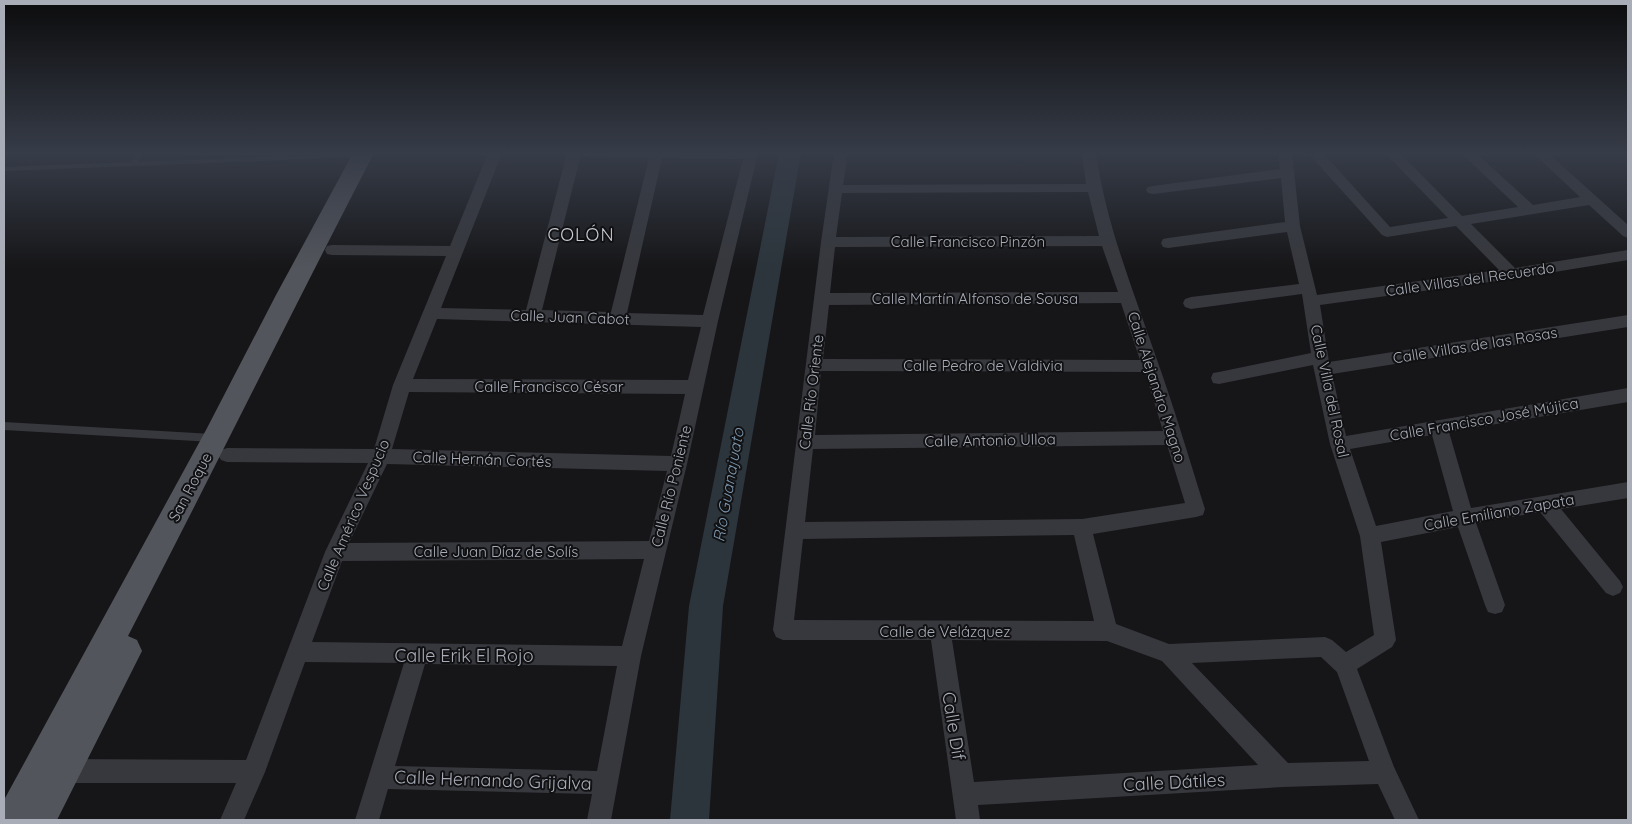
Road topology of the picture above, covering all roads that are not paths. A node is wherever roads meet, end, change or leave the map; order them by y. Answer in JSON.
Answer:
{"nodes":[{"id":1,"x":342,"y":191,"type":"edge"},
{"id":2,"x":350,"y":191,"type":"edge"},
{"id":3,"x":480,"y":191,"type":"edge"},
{"id":4,"x":564,"y":191,"type":"edge"},
{"id":5,"x":648,"y":191,"type":"edge"},
{"id":6,"x":742,"y":191,"type":"edge"},
{"id":7,"x":835,"y":191,"type":"edge"},
{"id":8,"x":1095,"y":191,"type":"edge"},
{"id":9,"x":1288,"y":191,"type":"edge"},
{"id":10,"x":1351,"y":191,"type":"edge"},
{"id":11,"x":1429,"y":191,"type":"edge"},
{"id":12,"x":1510,"y":191,"type":"edge"},
{"id":13,"x":1583,"y":191,"type":"edge"},
{"id":14,"x":1592,"y":200,"type":"junction"},
{"id":15,"x":1530,"y":210,"type":"junction"},
{"id":16,"x":1459,"y":222,"type":"junction"},
{"id":17,"x":1293,"y":226,"type":"junction"},
{"id":18,"x":1628,"y":233,"type":"edge"},
{"id":19,"x":1108,"y":241,"type":"junction"},
{"id":20,"x":828,"y":242,"type":"junction"},
{"id":21,"x":1168,"y":243,"type":"dead end"},
{"id":22,"x":332,"y":250,"type":"junction"},
{"id":23,"x":456,"y":251,"type":"junction"},
{"id":24,"x":1628,"y":255,"type":"edge"},
{"id":25,"x":1512,"y":274,"type":"junction"},
{"id":26,"x":1309,"y":294,"type":"junction"},
{"id":27,"x":1128,"y":297,"type":"junction"},
{"id":28,"x":822,"y":299,"type":"junction"},
{"id":29,"x":1191,"y":303,"type":"dead end"},
{"id":30,"x":431,"y":313,"type":"junction"},
{"id":31,"x":533,"y":315,"type":"junction"},
{"id":32,"x":618,"y":318,"type":"junction"},
{"id":33,"x":710,"y":321,"type":"junction"},
{"id":34,"x":1628,"y":322,"type":"edge"},
{"id":35,"x":1322,"y":363,"type":"junction"},
{"id":36,"x":815,"y":365,"type":"junction"},
{"id":37,"x":1151,"y":366,"type":"junction"},
{"id":38,"x":1219,"y":378,"type":"dead end"},
{"id":39,"x":402,"y":385,"type":"junction"},
{"id":40,"x":695,"y":387,"type":"junction"},
{"id":41,"x":1628,"y":395,"type":"edge"},
{"id":42,"x":4,"y":426,"type":"edge"},
{"id":43,"x":1439,"y":427,"type":"junction"},
{"id":44,"x":1174,"y":438,"type":"junction"},
{"id":45,"x":806,"y":442,"type":"junction"},
{"id":46,"x":1339,"y":444,"type":"junction"},
{"id":47,"x":222,"y":446,"type":"junction"},
{"id":48,"x":381,"y":456,"type":"junction"},
{"id":49,"x":678,"y":464,"type":"junction"},
{"id":50,"x":1628,"y":490,"type":"edge"},
{"id":51,"x":1544,"y":503,"type":"junction"},
{"id":52,"x":1464,"y":517,"type":"junction"},
{"id":53,"x":1082,"y":527,"type":"junction"},
{"id":54,"x":793,"y":531,"type":"junction"},
{"id":55,"x":1370,"y":536,"type":"junction"},
{"id":56,"x":656,"y":550,"type":"junction"},
{"id":57,"x":335,"y":552,"type":"junction"},
{"id":58,"x":1614,"y":587,"type":"dead end"},
{"id":59,"x":1495,"y":605,"type":"dead end"},
{"id":60,"x":783,"y":630,"type":"joint"},
{"id":61,"x":940,"y":631,"type":"junction"},
{"id":62,"x":1107,"y":631,"type":"junction"},
{"id":63,"x":299,"y":652,"type":"junction"},
{"id":64,"x":1169,"y":654,"type":"junction"},
{"id":65,"x":417,"y":655,"type":"junction"},
{"id":66,"x":630,"y":656,"type":"junction"},
{"id":67,"x":1345,"y":665,"type":"junction"},
{"id":68,"x":89,"y":700,"type":"junction"},
{"id":69,"x":62,"y":771,"type":"junction"},
{"id":70,"x":253,"y":772,"type":"junction"},
{"id":71,"x":1384,"y":772,"type":"junction"},
{"id":72,"x":1282,"y":775,"type":"junction"},
{"id":73,"x":380,"y":777,"type":"junction"},
{"id":74,"x":605,"y":783,"type":"junction"},
{"id":75,"x":964,"y":794,"type":"junction"},
{"id":76,"x":13,"y":820,"type":"edge"},
{"id":77,"x":37,"y":820,"type":"edge"},
{"id":78,"x":232,"y":820,"type":"edge"},
{"id":79,"x":367,"y":820,"type":"edge"},
{"id":80,"x":599,"y":820,"type":"edge"},
{"id":81,"x":968,"y":820,"type":"edge"},
{"id":82,"x":1406,"y":820,"type":"edge"}],
"edges":[{"from":1,"to":47,"type":"main road","name":"San Roque"},
{"from":2,"to":22,"type":"main road","name":"San Roque"},
{"from":3,"to":23,"type":"street","name":"Calle Américo Vespucio"},
{"from":4,"to":31,"type":"street"},
{"from":5,"to":32,"type":"street"},
{"from":6,"to":33,"type":"street","name":"Calle Río Poniente"},
{"from":7,"to":20,"type":"street","name":"Calle Río Oriente"},
{"from":8,"to":19,"type":"street","name":"Calle Alejandro Magno"},
{"from":9,"to":17,"type":"street","name":"Calle Villa del Rosal"},
{"from":10,"to":16,"type":"street"},
{"from":11,"to":16,"type":"street"},
{"from":12,"to":15,"type":"street"},
{"from":13,"to":14,"type":"street"},
{"from":14,"to":15,"type":"street"},
{"from":14,"to":18,"type":"street"},
{"from":15,"to":16,"type":"street"},
{"from":16,"to":25,"type":"street"},
{"from":17,"to":21,"type":"street"},
{"from":17,"to":26,"type":"street","name":"Calle Villa del Rosal"},
{"from":19,"to":20,"type":"street","name":"Calle Francisco Pinzón"},
{"from":19,"to":27,"type":"street","name":"Calle Alejandro Magno"},
{"from":20,"to":28,"type":"street","name":"Calle Río Oriente"},
{"from":22,"to":23,"type":"street"},
{"from":22,"to":47,"type":"main road","name":"San Roque"},
{"from":23,"to":30,"type":"street","name":"Calle Américo Vespucio"},
{"from":24,"to":25,"type":"street","name":"Calle Villas del Recuerdo"},
{"from":25,"to":26,"type":"street","name":"Calle Villas del Recuerdo"},
{"from":26,"to":29,"type":"street","name":"Calle Villas del Recuerdo"},
{"from":26,"to":35,"type":"street","name":"Calle Villa del Rosal"},
{"from":27,"to":28,"type":"street","name":"Calle Martín Alfonso de Sousa"},
{"from":27,"to":37,"type":"street","name":"Calle Alejandro Magno"},
{"from":28,"to":36,"type":"street","name":"Calle Río Oriente"},
{"from":30,"to":31,"type":"street","name":"Calle Juan Cabot"},
{"from":30,"to":39,"type":"street","name":"Calle Américo Vespucio"},
{"from":31,"to":32,"type":"street","name":"Calle Juan Cabot"},
{"from":32,"to":33,"type":"street","name":"Calle Juan Cabot"},
{"from":33,"to":40,"type":"street","name":"Calle Río Poniente"},
{"from":34,"to":35,"type":"street","name":"Calle Villas de las Rosas"},
{"from":35,"to":38,"type":"street","name":"Calle Villas de las Rosas"},
{"from":35,"to":46,"type":"street","name":"Calle Villa del Rosal"},
{"from":36,"to":37,"type":"street","name":"Calle Pedro de Valdivia"},
{"from":36,"to":45,"type":"street","name":"Calle Río Oriente"},
{"from":37,"to":44,"type":"street","name":"Calle Alejandro Magno"},
{"from":39,"to":40,"type":"street","name":"Calle Francisco César"},
{"from":39,"to":48,"type":"street","name":"Calle Américo Vespucio"},
{"from":40,"to":49,"type":"street","name":"Calle Río Poniente"},
{"from":41,"to":43,"type":"street","name":"Calle Francisco José Mújica"},
{"from":42,"to":47,"type":"lane"},
{"from":43,"to":46,"type":"street","name":"Calle Francisco José Mújica"},
{"from":43,"to":52,"type":"street"},
{"from":44,"to":45,"type":"street","name":"Calle Antonio Ulloa"},
{"from":44,"to":53,"type":"street","name":"Calle Alejandro Magno"},
{"from":45,"to":54,"type":"street","name":"Calle Río Oriente"},
{"from":46,"to":55,"type":"street","name":"Calle Villa del Rosal"},
{"from":47,"to":48,"type":"street","name":"Calle Hernán Cortés"},
{"from":47,"to":68,"type":"main road","name":"San Roque"},
{"from":48,"to":49,"type":"street","name":"Calle Hernán Cortés"},
{"from":48,"to":57,"type":"street","name":"Calle Américo Vespucio"},
{"from":49,"to":56,"type":"street","name":"Calle Río Poniente"},
{"from":50,"to":51,"type":"street","name":"Calle Emiliano Zapata"},
{"from":51,"to":52,"type":"street","name":"Calle Emiliano Zapata"},
{"from":51,"to":58,"type":"street"},
{"from":52,"to":55,"type":"street","name":"Calle Emiliano Zapata"},
{"from":52,"to":59,"type":"street"},
{"from":53,"to":54,"type":"street","name":"Calle Alejandro Magno"},
{"from":53,"to":62,"type":"street"},
{"from":54,"to":60,"type":"street","name":"Calle Río Oriente"},
{"from":55,"to":67,"type":"street","name":"Calle Villa del Rosal"},
{"from":56,"to":57,"type":"street","name":"Calle Juan Díaz de Solís"},
{"from":56,"to":66,"type":"street","name":"Calle Río Poniente"},
{"from":57,"to":63,"type":"street","name":"Calle Américo Vespucio"},
{"from":60,"to":61,"type":"street","name":"Calle de Velázquez"},
{"from":61,"to":62,"type":"street","name":"Calle de Velázquez"},
{"from":61,"to":75,"type":"street","name":"Calle Dif"},
{"from":62,"to":64,"type":"street"},
{"from":63,"to":65,"type":"street","name":"Calle Erik El Rojo"},
{"from":63,"to":70,"type":"street","name":"Calle Américo Vespucio"},
{"from":64,"to":67,"type":"street"},
{"from":64,"to":72,"type":"street"},
{"from":65,"to":66,"type":"street","name":"Calle Erik El Rojo"},
{"from":65,"to":73,"type":"street"},
{"from":66,"to":74,"type":"street","name":"Calle Río Poniente"},
{"from":67,"to":71,"type":"street"},
{"from":68,"to":69,"type":"main road","name":"San Roque"},
{"from":68,"to":76,"type":"main road","name":"San Roque"},
{"from":69,"to":70,"type":"street"},
{"from":69,"to":77,"type":"main road","name":"San Roque"},
{"from":70,"to":78,"type":"street","name":"Calle Américo Vespucio"},
{"from":71,"to":72,"type":"street","name":"Calle Dátiles"},
{"from":71,"to":82,"type":"street"},
{"from":72,"to":75,"type":"street","name":"Calle Dátiles"},
{"from":73,"to":74,"type":"street","name":"Calle Hernando Grijalva"},
{"from":73,"to":79,"type":"street"},
{"from":74,"to":80,"type":"street","name":"Calle Río Poniente"},
{"from":75,"to":81,"type":"street","name":"Calle Dif"}]}
